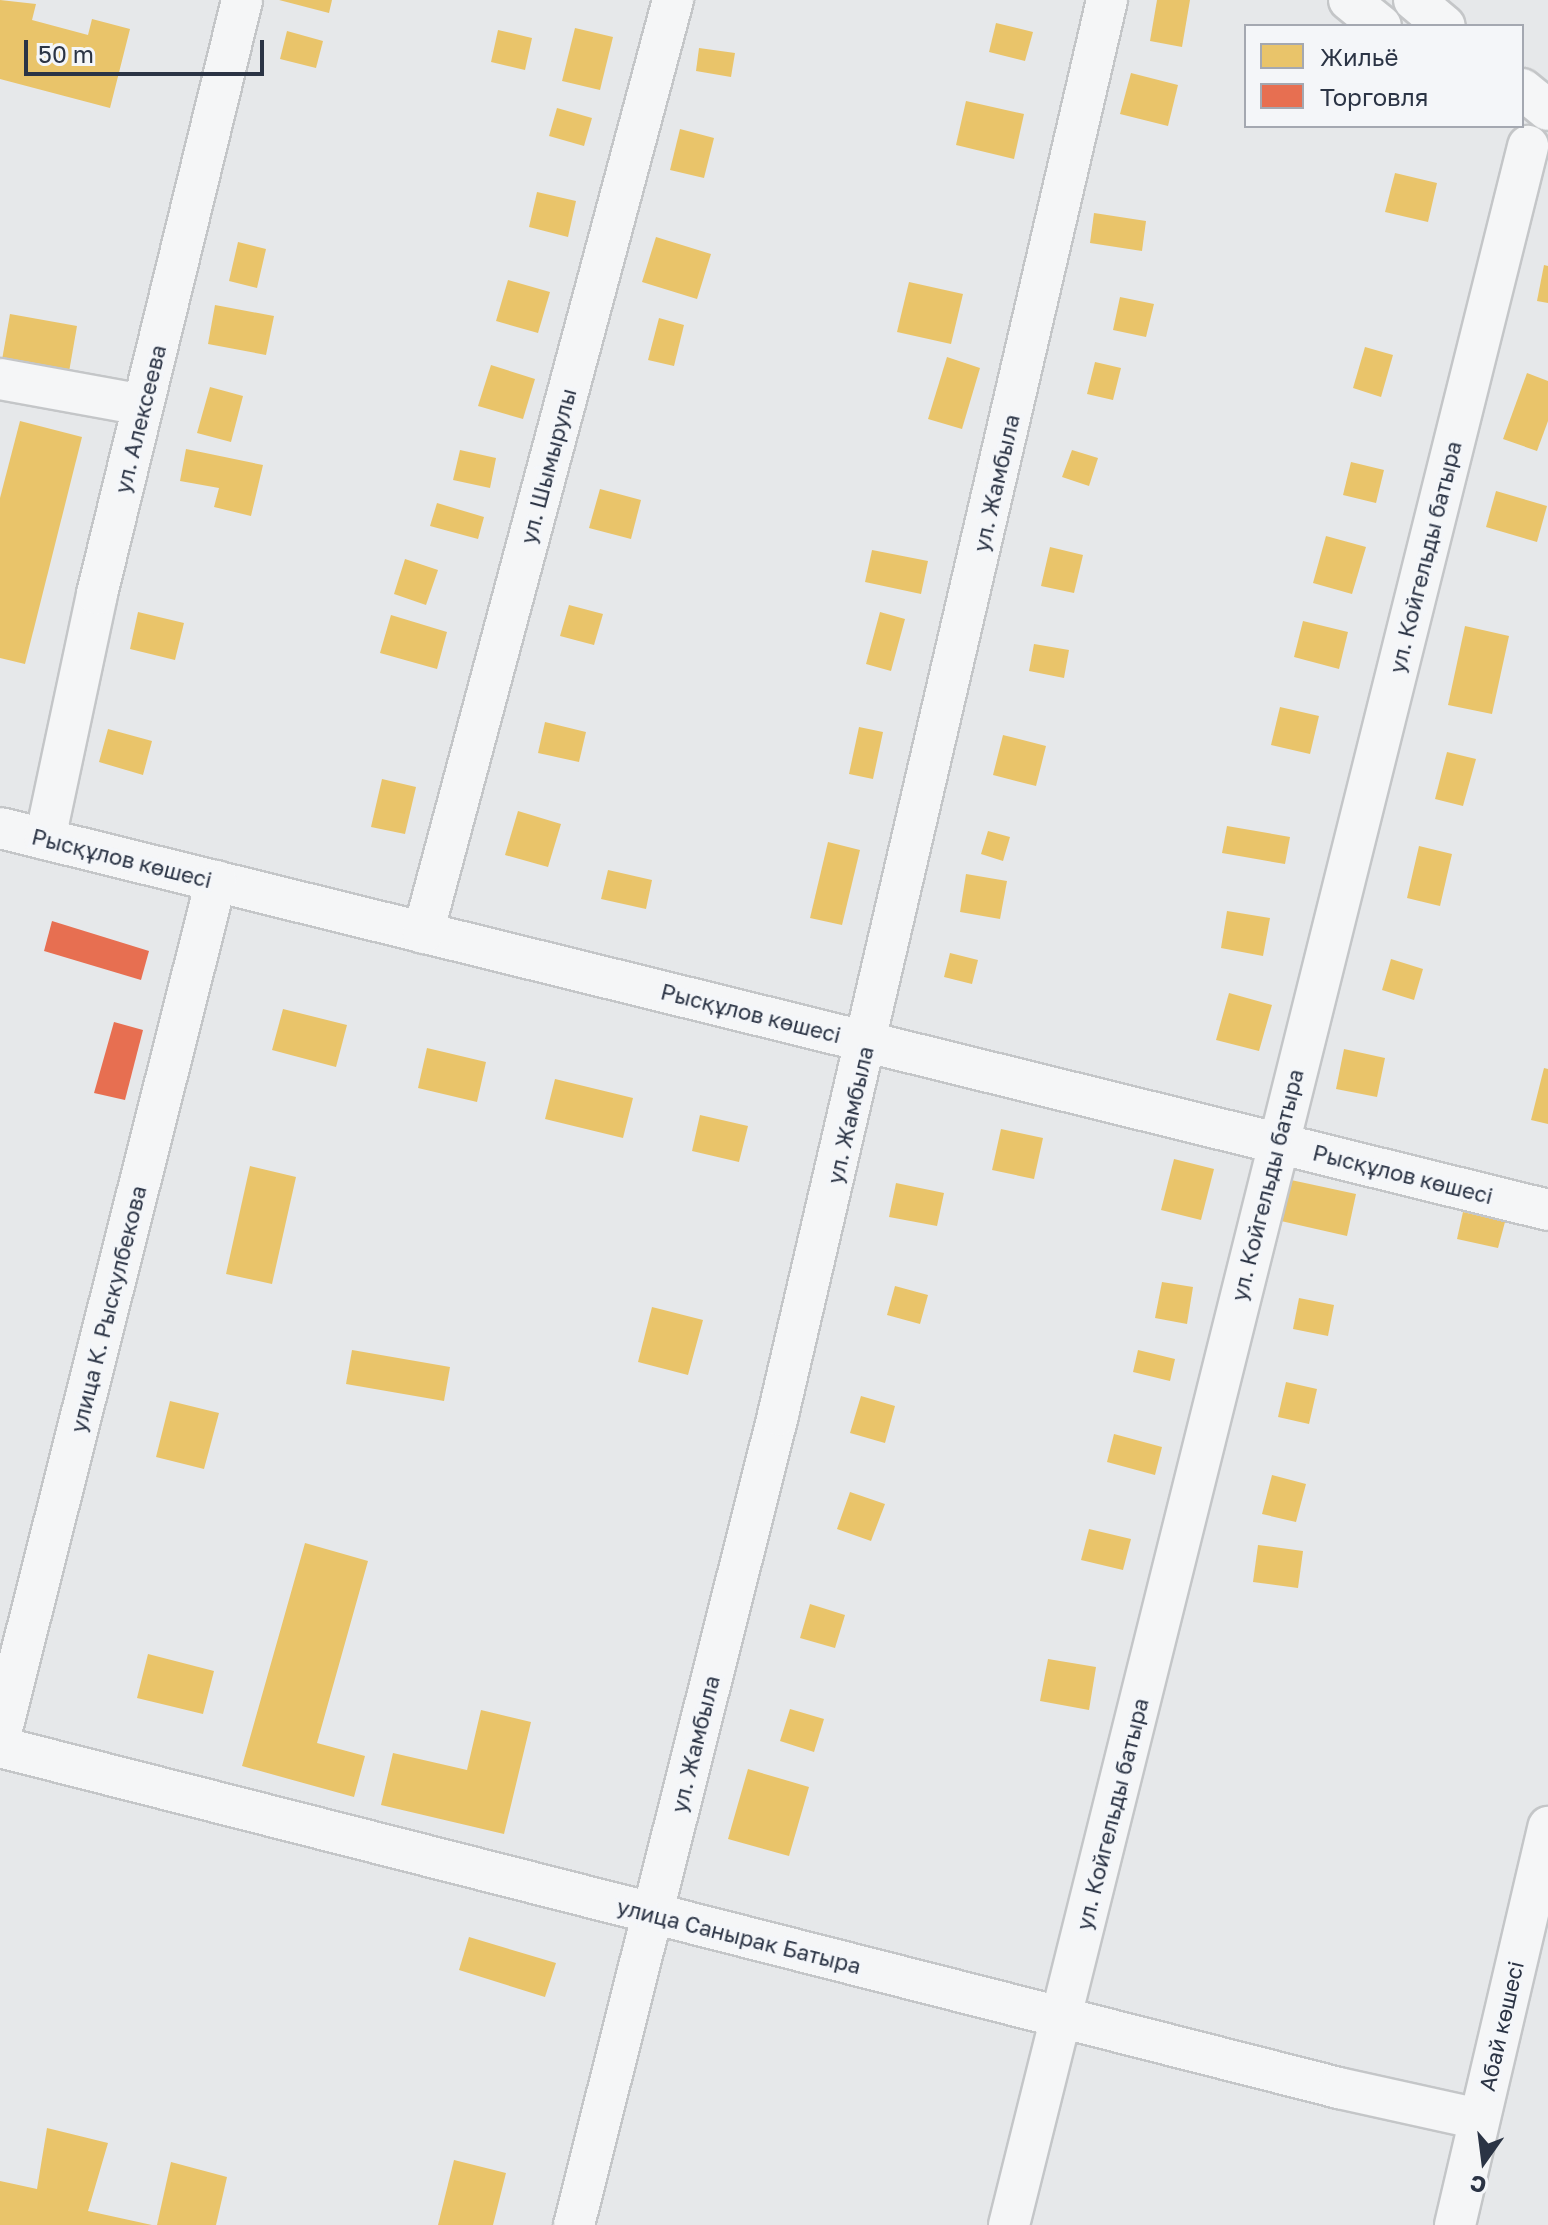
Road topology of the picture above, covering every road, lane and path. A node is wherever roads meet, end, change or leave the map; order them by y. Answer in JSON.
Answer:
{"nodes":[{"id":1,"x":242,"y":0,"type":"edge"},
{"id":2,"x":673,"y":0,"type":"edge"},
{"id":3,"x":1107,"y":0,"type":"edge"},
{"id":4,"x":1349,"y":0,"type":"edge"},
{"id":5,"x":1379,"y":24,"type":"edge"},
{"id":6,"x":1526,"y":145,"type":"edge"},
{"id":7,"x":0,"y":379,"type":"edge"},
{"id":8,"x":143,"y":405,"type":"junction"},
{"id":9,"x":0,"y":828,"type":"edge"},
{"id":10,"x":45,"y":839,"type":"junction"},
{"id":11,"x":216,"y":881,"type":"junction"},
{"id":12,"x":423,"y":933,"type":"junction"},
{"id":13,"x":868,"y":1042,"type":"junction"},
{"id":14,"x":1277,"y":1143,"type":"junction"},
{"id":15,"x":1548,"y":1210,"type":"edge"},
{"id":16,"x":0,"y":1737,"type":"edge"},
{"id":17,"x":0,"y":1747,"type":"edge"},
{"id":18,"x":1548,"y":1827,"type":"edge"},
{"id":19,"x":652,"y":1915,"type":"junction"},
{"id":20,"x":1062,"y":2018,"type":"junction"},
{"id":21,"x":1479,"y":2119,"type":"junction"},
{"id":22,"x":574,"y":2225,"type":"edge"},
{"id":23,"x":1009,"y":2225,"type":"edge"},
{"id":24,"x":1455,"y":2225,"type":"edge"}],
"edges":[{"from":1,"to":8,"type":"street","name":"ул. Алексеева"},
{"from":2,"to":12,"type":"street","name":"ул. Шымырулы"},
{"from":3,"to":13,"type":"street","name":"ул. Жамбыла"},
{"from":4,"to":5,"type":"street"},
{"from":6,"to":14,"type":"street","name":"ул. Койгельды батыра"},
{"from":7,"to":8,"type":"street"},
{"from":8,"to":10,"type":"street","name":"ул. Алексеева"},
{"from":9,"to":10,"type":"street","name":"Рысқұлов көшесі"},
{"from":10,"to":11,"type":"street","name":"Рысқұлов көшесі"},
{"from":11,"to":12,"type":"street","name":"Рысқұлов көшесі"},
{"from":11,"to":16,"type":"street","name":"улица К. Рыскулбекова"},
{"from":12,"to":13,"type":"street","name":"Рысқұлов көшесі"},
{"from":13,"to":14,"type":"street","name":"Рысқұлов көшесі"},
{"from":13,"to":19,"type":"street","name":"ул. Жамбыла"},
{"from":14,"to":15,"type":"street","name":"Рысқұлов көшесі"},
{"from":14,"to":20,"type":"street","name":"ул. Койгельды батыра"},
{"from":17,"to":19,"type":"street","name":"улица Санырак Батыра"},
{"from":18,"to":21,"type":"street","name":"Абай көшесі"},
{"from":19,"to":20,"type":"street","name":"улица Санырак Батыра"},
{"from":19,"to":22,"type":"street","name":"ул. Жамбыла"},
{"from":20,"to":21,"type":"street","name":"улица Санырак Батыра"},
{"from":20,"to":23,"type":"street","name":"ул. Койгельды батыра"},
{"from":21,"to":24,"type":"street","name":"Абай көшесі"}]}
